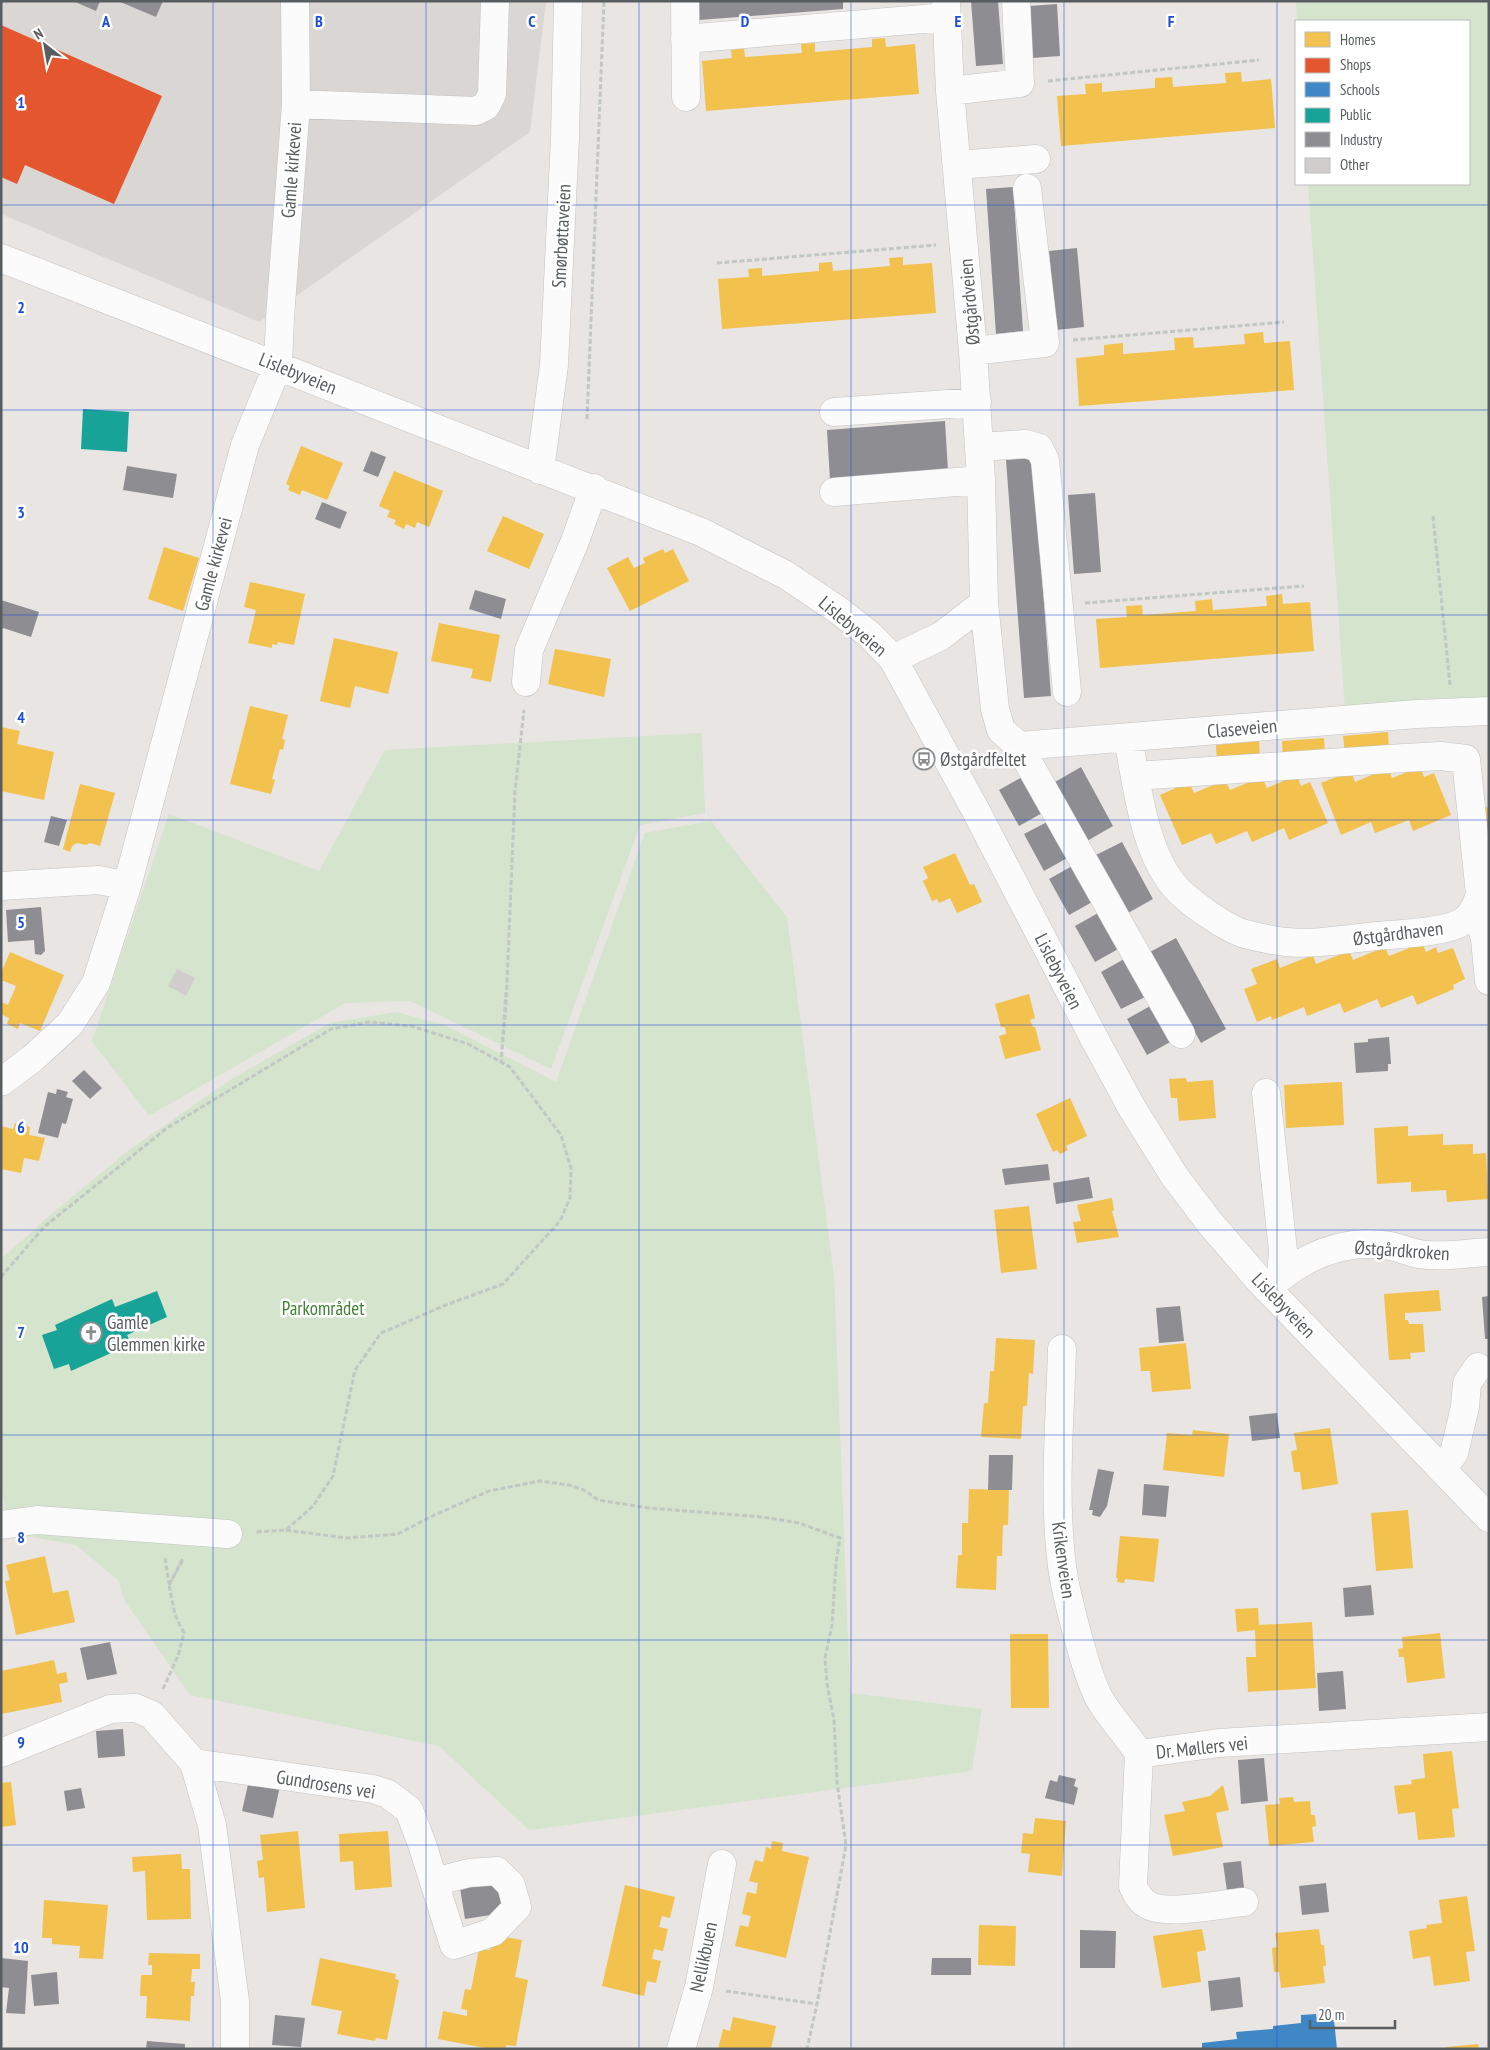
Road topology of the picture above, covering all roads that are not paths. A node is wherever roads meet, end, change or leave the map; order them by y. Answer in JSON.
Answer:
{"nodes":[{"id":1,"x":295,"y":1,"type":"edge"},
{"id":2,"x":496,"y":1,"type":"edge"},
{"id":3,"x":568,"y":1,"type":"edge"},
{"id":4,"x":685,"y":1,"type":"edge"},
{"id":5,"x":1016,"y":1,"type":"edge"},
{"id":6,"x":946,"y":9,"type":"edge"},
{"id":7,"x":686,"y":39,"type":"junction"},
{"id":8,"x":950,"y":91,"type":"junction"},
{"id":9,"x":686,"y":97,"type":"dead end"},
{"id":10,"x":296,"y":104,"type":"junction"},
{"id":11,"x":1036,"y":159,"type":"dead end"},
{"id":12,"x":957,"y":165,"type":"junction"},
{"id":13,"x":1027,"y":188,"type":"dead end"},
{"id":14,"x":1,"y":258,"type":"edge"},
{"id":15,"x":973,"y":351,"type":"junction"},
{"id":16,"x":278,"y":365,"type":"junction"},
{"id":17,"x":977,"y":402,"type":"junction"},
{"id":18,"x":834,"y":412,"type":"dead end"},
{"id":19,"x":980,"y":447,"type":"junction"},
{"id":20,"x":540,"y":470,"type":"junction"},
{"id":21,"x":982,"y":480,"type":"junction"},
{"id":22,"x":594,"y":488,"type":"junction"},
{"id":23,"x":834,"y":492,"type":"dead end"},
{"id":24,"x":984,"y":603,"type":"junction"},
{"id":25,"x":893,"y":659,"type":"junction"},
{"id":26,"x":526,"y":682,"type":"road end"},
{"id":27,"x":1067,"y":692,"type":"dead end"},
{"id":28,"x":1489,"y":711,"type":"edge"},
{"id":29,"x":1010,"y":738,"type":"junction"},
{"id":30,"x":1128,"y":738,"type":"junction"},
{"id":31,"x":1135,"y":776,"type":"junction"},
{"id":32,"x":1,"y":886,"type":"edge"},
{"id":33,"x":127,"y":886,"type":"junction"},
{"id":34,"x":1469,"y":917,"type":"junction"},
{"id":35,"x":1489,"y":981,"type":"edge"},
{"id":36,"x":1181,"y":1034,"type":"dead end"},
{"id":37,"x":1,"y":1082,"type":"edge"},
{"id":38,"x":1266,"y":1093,"type":"dead end"},
{"id":39,"x":1489,"y":1252,"type":"edge"},
{"id":40,"x":1274,"y":1283,"type":"junction"},
{"id":41,"x":1062,"y":1349,"type":"dead end"},
{"id":42,"x":1478,"y":1367,"type":"dead end"},
{"id":43,"x":1442,"y":1469,"type":"junction"},
{"id":44,"x":1489,"y":1518,"type":"edge"},
{"id":45,"x":1,"y":1525,"type":"edge"},
{"id":46,"x":228,"y":1534,"type":"road end"},
{"id":47,"x":1489,"y":1727,"type":"edge"},
{"id":48,"x":1,"y":1752,"type":"edge"},
{"id":49,"x":1139,"y":1754,"type":"junction"},
{"id":50,"x":194,"y":1763,"type":"junction"},
{"id":51,"x":722,"y":1864,"type":"dead end"},
{"id":52,"x":434,"y":1882,"type":"dead end"},
{"id":53,"x":1244,"y":1902,"type":"dead end"},
{"id":54,"x":235,"y":2049,"type":"edge"},
{"id":55,"x":681,"y":2049,"type":"edge"}],
"edges":[{"from":1,"to":10,"type":"street","name":"Gamle kirkevei"},
{"from":2,"to":10,"type":"street"},
{"from":3,"to":20,"type":"street","name":"Smørbøttaveien"},
{"from":4,"to":7,"type":"street"},
{"from":5,"to":8,"type":"street"},
{"from":6,"to":7,"type":"street"},
{"from":6,"to":8,"type":"street","name":"Østgårdveien"},
{"from":7,"to":9,"type":"street"},
{"from":8,"to":12,"type":"street","name":"Østgårdveien"},
{"from":10,"to":16,"type":"street","name":"Gamle kirkevei"},
{"from":11,"to":12,"type":"street"},
{"from":12,"to":15,"type":"street","name":"Østgårdveien"},
{"from":13,"to":15,"type":"street"},
{"from":14,"to":16,"type":"street","name":"Lislebyveien"},
{"from":15,"to":17,"type":"street","name":"Østgårdveien"},
{"from":16,"to":20,"type":"street","name":"Lislebyveien"},
{"from":16,"to":33,"type":"street","name":"Gamle kirkevei"},
{"from":17,"to":18,"type":"street"},
{"from":17,"to":19,"type":"street","name":"Østgårdveien"},
{"from":19,"to":21,"type":"street","name":"Østgårdveien"},
{"from":19,"to":27,"type":"street"},
{"from":20,"to":22,"type":"street","name":"Lislebyveien"},
{"from":21,"to":23,"type":"street"},
{"from":21,"to":24,"type":"street","name":"Østgårdveien"},
{"from":22,"to":25,"type":"street","name":"Lislebyveien"},
{"from":22,"to":26,"type":"street"},
{"from":24,"to":25,"type":"street"},
{"from":24,"to":29,"type":"street","name":"Østgårdveien"},
{"from":25,"to":40,"type":"street","name":"Lislebyveien"},
{"from":28,"to":30,"type":"street","name":"Claseveien"},
{"from":29,"to":30,"type":"street","name":"Claseveien"},
{"from":29,"to":36,"type":"street","name":"Østgårdveien"},
{"from":30,"to":31,"type":"street","name":"Østgårdhaven"},
{"from":31,"to":34,"type":"street","name":"Østgårdhaven"},
{"from":31,"to":34,"type":"street","name":"Østgårdhaven"},
{"from":32,"to":33,"type":"street"},
{"from":33,"to":37,"type":"street","name":"Gamle kirkevei"},
{"from":34,"to":35,"type":"street"},
{"from":38,"to":40,"type":"street"},
{"from":39,"to":40,"type":"street","name":"Østgårdkroken"},
{"from":40,"to":43,"type":"street","name":"Lislebyveien"},
{"from":41,"to":49,"type":"street","name":"Krikenveien"},
{"from":42,"to":43,"type":"street"},
{"from":43,"to":44,"type":"street","name":"Lislebyveien"},
{"from":45,"to":46,"type":"street"},
{"from":47,"to":49,"type":"street","name":"Dr. Møllers vei"},
{"from":48,"to":50,"type":"street"},
{"from":49,"to":53,"type":"street","name":"Dr. Møllers vei"},
{"from":50,"to":52,"type":"street","name":"Gundrosens vei"},
{"from":50,"to":54,"type":"street"},
{"from":51,"to":55,"type":"street","name":"Nellikbuen"}]}
